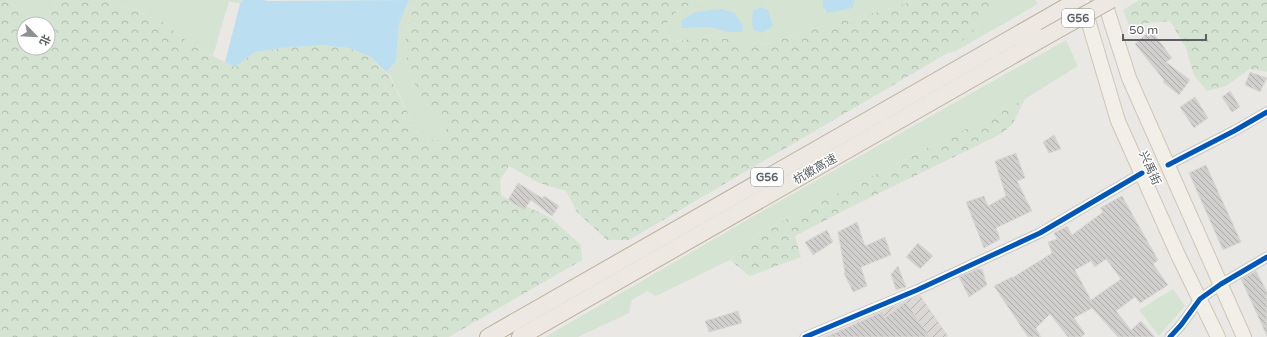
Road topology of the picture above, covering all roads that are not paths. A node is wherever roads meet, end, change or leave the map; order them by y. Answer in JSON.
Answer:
{"nodes":[{"id":1,"x":1078,"y":0,"type":"edge"},
{"id":2,"x":1082,"y":0,"type":"edge"},
{"id":3,"x":1104,"y":0,"type":"edge"},
{"id":4,"x":1111,"y":0,"type":"edge"},
{"id":5,"x":1267,"y":112,"type":"edge"},
{"id":6,"x":1168,"y":165,"type":"junction"},
{"id":7,"x":1142,"y":174,"type":"junction"},
{"id":8,"x":1267,"y":257,"type":"edge"},
{"id":9,"x":1221,"y":284,"type":"junction"},
{"id":10,"x":1200,"y":299,"type":"junction"},
{"id":11,"x":488,"y":337,"type":"edge"},
{"id":12,"x":520,"y":337,"type":"edge"},
{"id":13,"x":805,"y":337,"type":"edge"},
{"id":14,"x":1170,"y":337,"type":"edge"},
{"id":15,"x":1218,"y":337,"type":"edge"},
{"id":16,"x":1244,"y":337,"type":"edge"}],
"edges":[{"from":1,"to":11,"type":"highway","name":"杭徽高速","number":"G56"},
{"from":2,"to":7,"type":"main road","name":"兴禹街"},
{"from":3,"to":6,"type":"main road","name":"兴禹街"},
{"from":4,"to":12,"type":"highway","name":"杭徽高速","number":"G56","bridge":true},
{"from":5,"to":6,"type":"street"},
{"from":6,"to":9,"type":"main road","name":"兴禹街"},
{"from":7,"to":10,"type":"main road","name":"兴禹街"},
{"from":7,"to":13,"type":"street"},
{"from":8,"to":9,"type":"street"},
{"from":9,"to":10,"type":"street"},
{"from":9,"to":16,"type":"main road","name":"兴禹街"},
{"from":10,"to":14,"type":"street"},
{"from":10,"to":15,"type":"main road","name":"兴禹街"}]}
